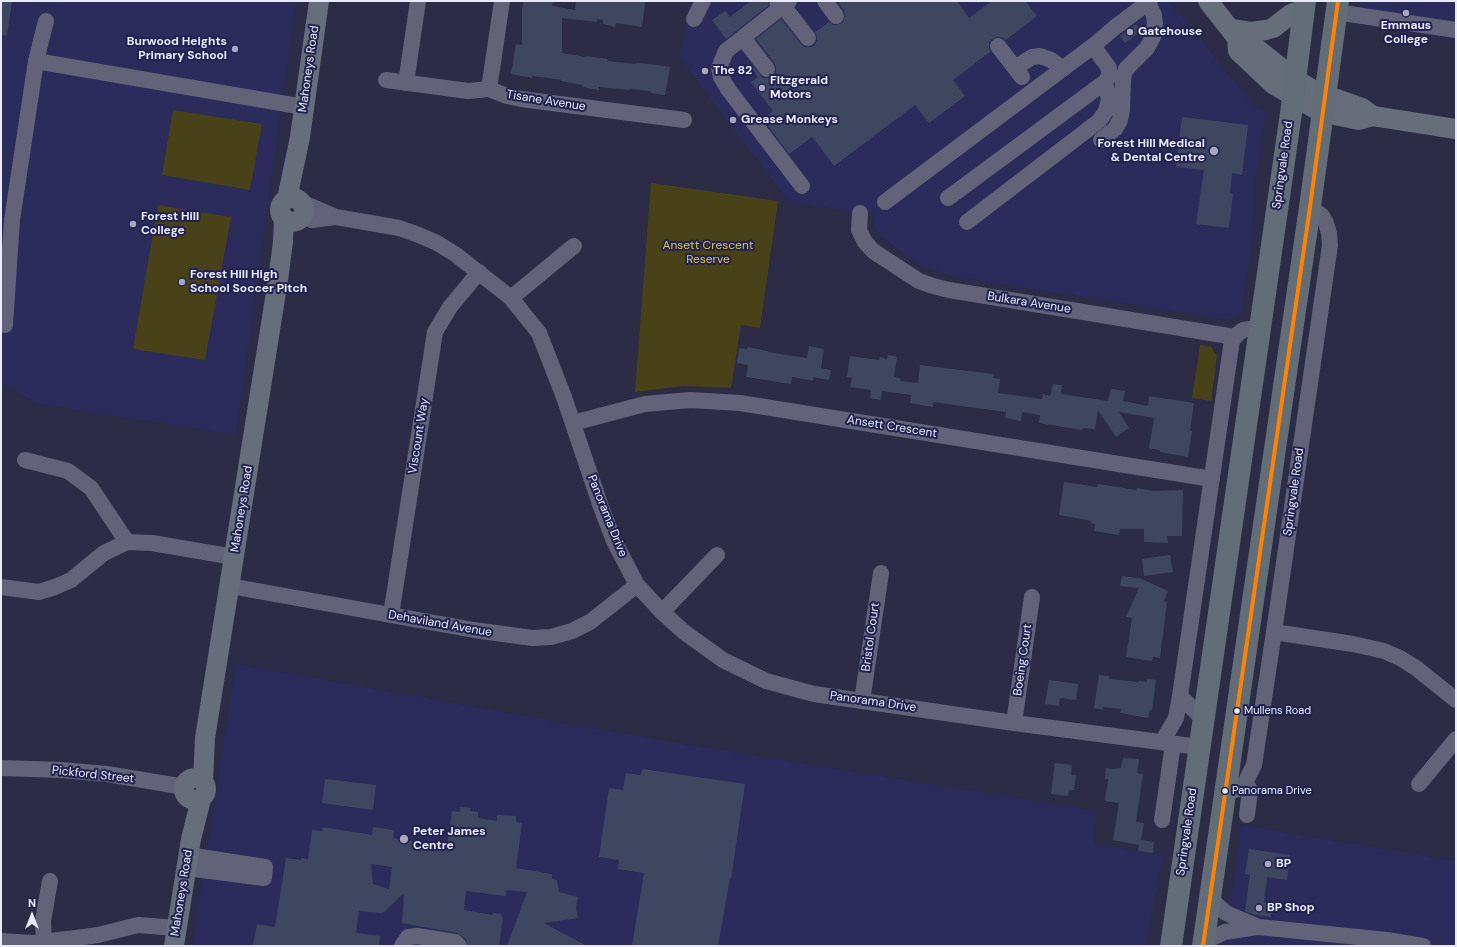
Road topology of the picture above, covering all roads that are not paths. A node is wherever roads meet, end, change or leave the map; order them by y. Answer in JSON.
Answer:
{"nodes":[{"id":1,"x":319,"y":1,"type":"edge"},
{"id":2,"x":418,"y":1,"type":"edge"},
{"id":3,"x":502,"y":1,"type":"edge"},
{"id":4,"x":703,"y":1,"type":"edge"},
{"id":5,"x":824,"y":1,"type":"edge"},
{"id":6,"x":1208,"y":1,"type":"edge"},
{"id":7,"x":783,"y":2,"type":"edge"},
{"id":8,"x":1149,"y":2,"type":"edge"},
{"id":9,"x":1305,"y":5,"type":"edge"},
{"id":10,"x":1337,"y":6,"type":"edge"},
{"id":11,"x":836,"y":16,"type":"dead end"},
{"id":12,"x":694,"y":19,"type":"dead end"},
{"id":13,"x":46,"y":21,"type":"dead end"},
{"id":14,"x":1456,"y":24,"type":"edge"},
{"id":15,"x":1426,"y":25,"type":"junction"},
{"id":16,"x":1456,"y":30,"type":"edge"},
{"id":17,"x":1234,"y":33,"type":"junction"},
{"id":18,"x":743,"y":38,"type":"junction"},
{"id":19,"x":808,"y":38,"type":"dead end"},
{"id":20,"x":998,"y":46,"type":"dead end"},
{"id":21,"x":1094,"y":46,"type":"junction"},
{"id":22,"x":36,"y":61,"type":"junction"},
{"id":23,"x":767,"y":69,"type":"dead end"},
{"id":24,"x":1063,"y":69,"type":"junction"},
{"id":25,"x":386,"y":80,"type":"dead end"},
{"id":26,"x":1105,"y":82,"type":"junction"},
{"id":27,"x":406,"y":83,"type":"junction"},
{"id":28,"x":1294,"y":88,"type":"junction"},
{"id":29,"x":489,"y":89,"type":"junction"},
{"id":30,"x":1324,"y":104,"type":"junction"},
{"id":31,"x":304,"y":107,"type":"junction"},
{"id":32,"x":684,"y":120,"type":"dead end"},
{"id":33,"x":1456,"y":129,"type":"edge"},
{"id":34,"x":1101,"y":140,"type":"dead end"},
{"id":35,"x":802,"y":186,"type":"dead end"},
{"id":36,"x":948,"y":198,"type":"dead end"},
{"id":37,"x":885,"y":202,"type":"dead end"},
{"id":38,"x":1310,"y":206,"type":"junction"},
{"id":39,"x":296,"y":210,"type":"junction"},
{"id":40,"x":860,"y":213,"type":"dead end"},
{"id":41,"x":967,"y":222,"type":"dead end"},
{"id":42,"x":574,"y":246,"type":"dead end"},
{"id":43,"x":479,"y":272,"type":"junction"},
{"id":44,"x":511,"y":298,"type":"junction"},
{"id":45,"x":5,"y":325,"type":"dead end"},
{"id":46,"x":1259,"y":329,"type":"junction"},
{"id":47,"x":1234,"y":337,"type":"junction"},
{"id":48,"x":573,"y":423,"type":"junction"},
{"id":49,"x":25,"y":460,"type":"dead end"},
{"id":50,"x":1212,"y":479,"type":"junction"},
{"id":51,"x":127,"y":542,"type":"junction"},
{"id":52,"x":718,"y":555,"type":"dead end"},
{"id":53,"x":234,"y":557,"type":"junction"},
{"id":54,"x":881,"y":573,"type":"dead end"},
{"id":55,"x":637,"y":585,"type":"junction"},
{"id":56,"x":230,"y":586,"type":"junction"},
{"id":57,"x":1,"y":587,"type":"edge"},
{"id":58,"x":1032,"y":597,"type":"dead end"},
{"id":59,"x":662,"y":612,"type":"junction"},
{"id":60,"x":391,"y":614,"type":"junction"},
{"id":61,"x":1274,"y":632,"type":"junction"},
{"id":62,"x":1180,"y":696,"type":"junction"},
{"id":63,"x":1456,"y":700,"type":"edge"},
{"id":64,"x":862,"y":701,"type":"junction"},
{"id":65,"x":1203,"y":719,"type":"junction"},
{"id":66,"x":1014,"y":723,"type":"junction"},
{"id":67,"x":1456,"y":739,"type":"edge"},
{"id":68,"x":1168,"y":743,"type":"junction"},
{"id":69,"x":1199,"y":747,"type":"junction"},
{"id":70,"x":1,"y":768,"type":"edge"},
{"id":71,"x":1245,"y":783,"type":"junction"},
{"id":72,"x":1419,"y":784,"type":"dead end"},
{"id":73,"x":193,"y":788,"type":"junction"},
{"id":74,"x":1225,"y":793,"type":"junction"},
{"id":75,"x":1247,"y":815,"type":"dead end"},
{"id":76,"x":1162,"y":820,"type":"dead end"},
{"id":77,"x":50,"y":882,"type":"dead end"},
{"id":78,"x":1210,"y":897,"type":"junction"},
{"id":79,"x":1259,"y":927,"type":"junction"},
{"id":80,"x":175,"y":937,"type":"edge"},
{"id":81,"x":1,"y":941,"type":"edge"},
{"id":82,"x":44,"y":941,"type":"junction"},
{"id":83,"x":60,"y":943,"type":"edge"},
{"id":84,"x":1203,"y":944,"type":"edge"},
{"id":85,"x":402,"y":946,"type":"edge"},
{"id":86,"x":459,"y":946,"type":"edge"},
{"id":87,"x":1170,"y":946,"type":"edge"},
{"id":88,"x":1423,"y":946,"type":"edge"}],
"edges":[{"from":1,"to":31,"type":"main road","name":"Mahoneys Road"},
{"from":2,"to":27,"type":"street"},
{"from":3,"to":29,"type":"street"},
{"from":4,"to":12,"type":"street"},
{"from":5,"to":11,"type":"street"},
{"from":6,"to":17,"type":"main road"},
{"from":7,"to":18,"type":"street"},
{"from":7,"to":19,"type":"street"},
{"from":8,"to":21,"type":"street"},
{"from":8,"to":34,"type":"street"},
{"from":9,"to":17,"type":"main road"},
{"from":9,"to":28,"type":"highway","name":"Springvale Road"},
{"from":10,"to":15,"type":"street"},
{"from":10,"to":30,"type":"highway","name":"Springvale Road"},
{"from":13,"to":22,"type":"street"},
{"from":14,"to":15,"type":"street"},
{"from":15,"to":16,"type":"street"},
{"from":17,"to":28,"type":"main road"},
{"from":18,"to":23,"type":"street"},
{"from":18,"to":35,"type":"street"},
{"from":20,"to":24,"type":"street"},
{"from":21,"to":24,"type":"street"},
{"from":21,"to":26,"type":"street"},
{"from":22,"to":31,"type":"street"},
{"from":22,"to":45,"type":"street"},
{"from":24,"to":37,"type":"street"},
{"from":25,"to":27,"type":"street","name":"Tisane Avenue"},
{"from":26,"to":36,"type":"street"},
{"from":26,"to":41,"type":"street"},
{"from":27,"to":29,"type":"street","name":"Tisane Avenue"},
{"from":28,"to":30,"type":"main road"},
{"from":28,"to":46,"type":"highway","name":"Springvale Road"},
{"from":29,"to":32,"type":"street","name":"Tisane Avenue"},
{"from":30,"to":33,"type":"main road"},
{"from":30,"to":38,"type":"highway","name":"Springvale Road"},
{"from":31,"to":39,"type":"main road","name":"Mahoneys Road"},
{"from":38,"to":61,"type":"street","name":"Springvale Road"},
{"from":38,"to":74,"type":"highway","name":"Springvale Road"},
{"from":39,"to":43,"type":"street","name":"Panorama Drive"},
{"from":39,"to":53,"type":"main road","name":"Mahoneys Road"},
{"from":40,"to":47,"type":"street","name":"Bulkara Avenue"},
{"from":42,"to":44,"type":"street"},
{"from":43,"to":44,"type":"street","name":"Panorama Drive"},
{"from":43,"to":60,"type":"street","name":"Viscount Way"},
{"from":44,"to":48,"type":"street","name":"Panorama Drive"},
{"from":46,"to":47,"type":"street"},
{"from":46,"to":65,"type":"highway","name":"Springvale Road"},
{"from":47,"to":50,"type":"street"},
{"from":48,"to":50,"type":"street","name":"Ansett Crescent"},
{"from":48,"to":55,"type":"street","name":"Panorama Drive"},
{"from":49,"to":51,"type":"street"},
{"from":50,"to":62,"type":"street"},
{"from":51,"to":53,"type":"street"},
{"from":51,"to":57,"type":"street"},
{"from":52,"to":59,"type":"street"},
{"from":53,"to":56,"type":"main road","name":"Mahoneys Road"},
{"from":54,"to":64,"type":"street","name":"Bristol Court"},
{"from":55,"to":59,"type":"street","name":"Panorama Drive"},
{"from":55,"to":60,"type":"street","name":"Dehaviland Avenue"},
{"from":56,"to":60,"type":"street","name":"Dehaviland Avenue"},
{"from":56,"to":73,"type":"main road","name":"Mahoneys Road"},
{"from":58,"to":66,"type":"street","name":"Boeing Court"},
{"from":59,"to":64,"type":"street","name":"Panorama Drive"},
{"from":61,"to":63,"type":"street"},
{"from":61,"to":71,"type":"street","name":"Springvale Road"},
{"from":62,"to":65,"type":"street"},
{"from":62,"to":68,"type":"street"},
{"from":64,"to":66,"type":"street","name":"Panorama Drive"},
{"from":65,"to":69,"type":"highway","name":"Springvale Road"},
{"from":66,"to":68,"type":"street","name":"Panorama Drive"},
{"from":67,"to":72,"type":"street"},
{"from":68,"to":69,"type":"street","name":"Panorama Drive"},
{"from":68,"to":76,"type":"street"},
{"from":69,"to":87,"type":"highway","name":"Springvale Road"},
{"from":70,"to":73,"type":"street","name":"Pickford Street"},
{"from":71,"to":74,"type":"street"},
{"from":71,"to":75,"type":"street"},
{"from":73,"to":80,"type":"main road","name":"Mahoneys Road"},
{"from":74,"to":78,"type":"highway","name":"Springvale Road"},
{"from":77,"to":82,"type":"street"},
{"from":78,"to":79,"type":"street"},
{"from":78,"to":84,"type":"highway","name":"Springvale Road"},
{"from":79,"to":84,"type":"street"},
{"from":79,"to":88,"type":"street"},
{"from":80,"to":83,"type":"street"},
{"from":81,"to":82,"type":"street"},
{"from":82,"to":83,"type":"street"},
{"from":85,"to":86,"type":"street"}]}
